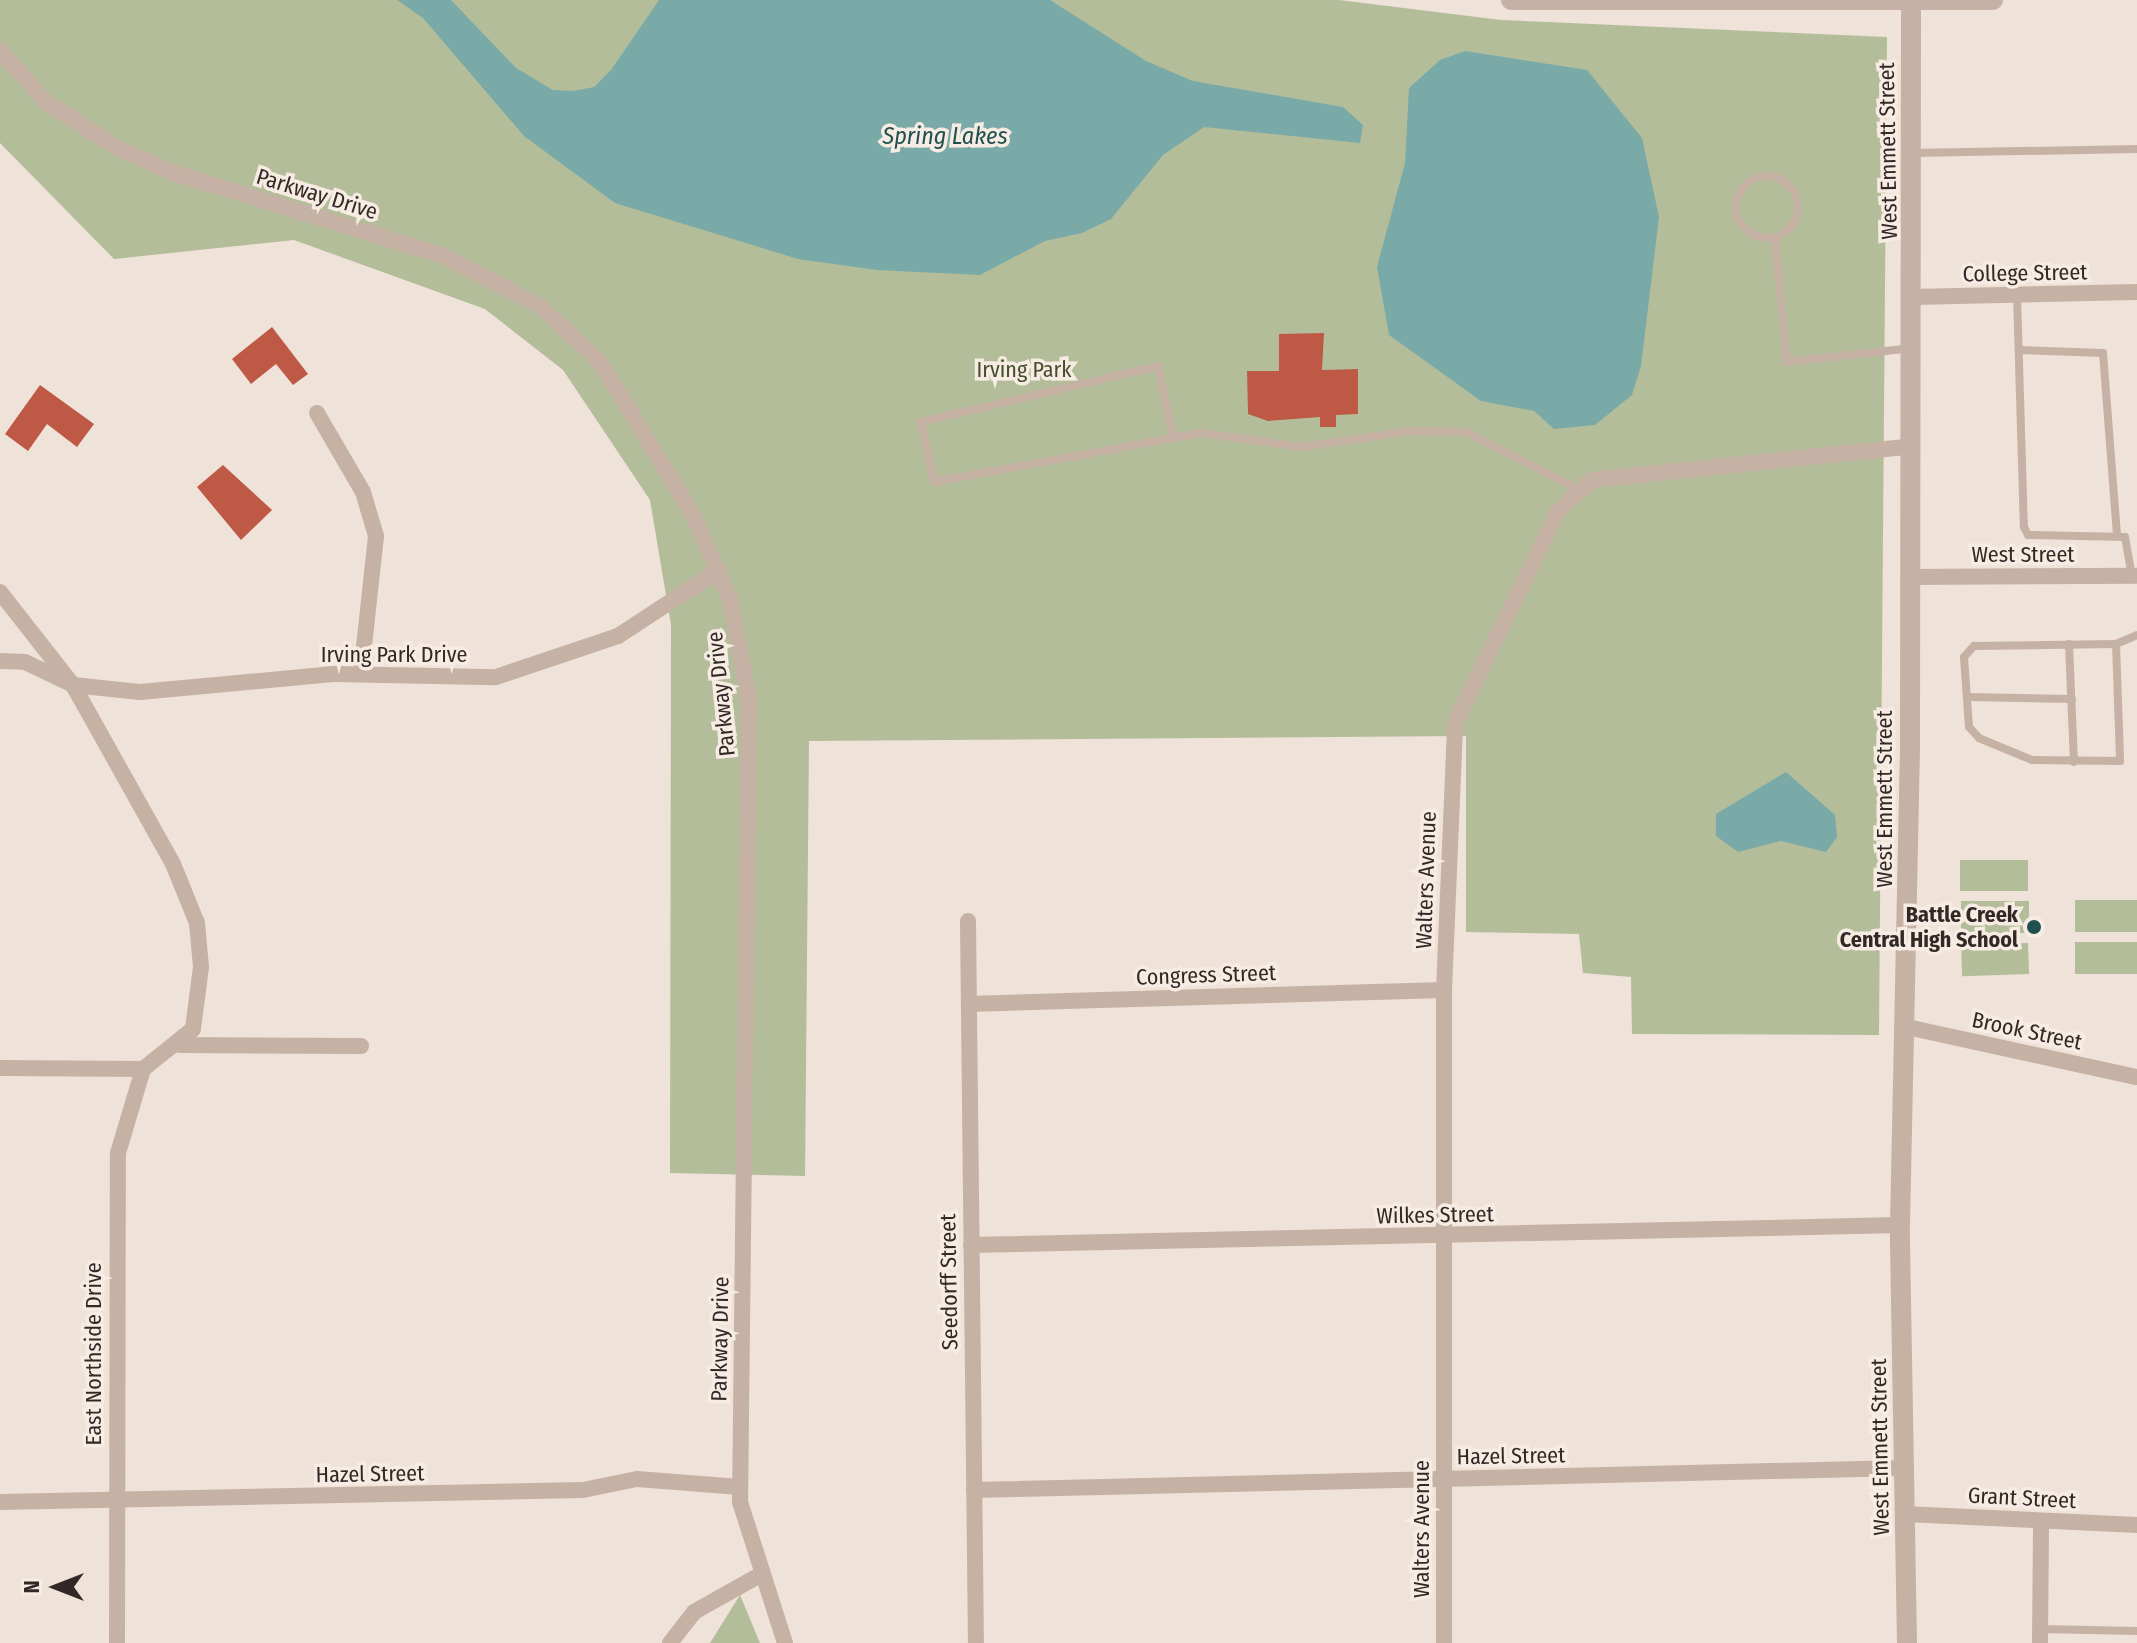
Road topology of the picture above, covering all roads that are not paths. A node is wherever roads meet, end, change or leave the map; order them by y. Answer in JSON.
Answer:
{"nodes":[{"id":1,"x":1511,"y":0,"type":"edge"},
{"id":2,"x":1993,"y":0,"type":"edge"},
{"id":3,"x":1911,"y":1,"type":"edge"},
{"id":4,"x":1635,"y":3,"type":"edge"},
{"id":5,"x":0,"y":50,"type":"edge"},
{"id":6,"x":2137,"y":149,"type":"edge"},
{"id":7,"x":1912,"y":153,"type":"junction"},
{"id":8,"x":1775,"y":237,"type":"junction"},
{"id":9,"x":2137,"y":292,"type":"edge"},
{"id":10,"x":2017,"y":295,"type":"junction"},
{"id":11,"x":1913,"y":297,"type":"junction"},
{"id":12,"x":1912,"y":348,"type":"junction"},
{"id":13,"x":2020,"y":350,"type":"junction"},
{"id":14,"x":317,"y":413,"type":"dead end"},
{"id":15,"x":1173,"y":437,"type":"junction"},
{"id":16,"x":1912,"y":446,"type":"junction"},
{"id":17,"x":1580,"y":490,"type":"junction"},
{"id":18,"x":2117,"y":533,"type":"junction"},
{"id":19,"x":719,"y":570,"type":"junction"},
{"id":20,"x":2134,"y":576,"type":"edge"},
{"id":21,"x":1909,"y":577,"type":"junction"},
{"id":22,"x":0,"y":592,"type":"edge"},
{"id":23,"x":2137,"y":635,"type":"edge"},
{"id":24,"x":2069,"y":644,"type":"junction"},
{"id":25,"x":2116,"y":644,"type":"junction"},
{"id":26,"x":0,"y":661,"type":"edge"},
{"id":27,"x":361,"y":673,"type":"junction"},
{"id":28,"x":73,"y":685,"type":"junction"},
{"id":29,"x":1967,"y":697,"type":"junction"},
{"id":30,"x":2072,"y":699,"type":"junction"},
{"id":31,"x":2074,"y":762,"type":"junction"},
{"id":32,"x":968,"y":921,"type":"dead end"},
{"id":33,"x":1444,"y":990,"type":"junction"},
{"id":34,"x":969,"y":1004,"type":"junction"},
{"id":35,"x":1907,"y":1027,"type":"junction"},
{"id":36,"x":180,"y":1045,"type":"junction"},
{"id":37,"x":361,"y":1046,"type":"dead end"},
{"id":38,"x":0,"y":1068,"type":"edge"},
{"id":39,"x":143,"y":1069,"type":"junction"},
{"id":40,"x":2137,"y":1077,"type":"edge"},
{"id":41,"x":1900,"y":1225,"type":"junction"},
{"id":42,"x":1445,"y":1237,"type":"junction"},
{"id":43,"x":971,"y":1245,"type":"junction"},
{"id":44,"x":1904,"y":1468,"type":"junction"},
{"id":45,"x":1444,"y":1480,"type":"junction"},
{"id":46,"x":740,"y":1487,"type":"junction"},
{"id":47,"x":974,"y":1490,"type":"junction"},
{"id":48,"x":0,"y":1502,"type":"edge"},
{"id":49,"x":116,"y":1502,"type":"junction"},
{"id":50,"x":1905,"y":1514,"type":"junction"},
{"id":51,"x":2041,"y":1522,"type":"junction"},
{"id":52,"x":2137,"y":1525,"type":"edge"},
{"id":53,"x":760,"y":1575,"type":"junction"},
{"id":54,"x":2137,"y":1631,"type":"edge"},
{"id":55,"x":2040,"y":1636,"type":"edge"},
{"id":56,"x":117,"y":1643,"type":"edge"},
{"id":57,"x":670,"y":1643,"type":"edge"},
{"id":58,"x":785,"y":1643,"type":"edge"},
{"id":59,"x":976,"y":1643,"type":"edge"},
{"id":60,"x":1444,"y":1643,"type":"edge"},
{"id":61,"x":1907,"y":1643,"type":"edge"}],
"edges":[{"from":1,"to":4,"type":"street"},
{"from":2,"to":3,"type":"street"},
{"from":3,"to":4,"type":"street"},
{"from":3,"to":7,"type":"street","name":"West Emmett Street"},
{"from":5,"to":19,"type":"street","name":"Parkway Drive"},
{"from":6,"to":7,"type":"lane"},
{"from":7,"to":11,"type":"street","name":"West Emmett Street"},
{"from":8,"to":8,"type":"lane"},
{"from":8,"to":12,"type":"lane"},
{"from":9,"to":10,"type":"street","name":"College Street"},
{"from":10,"to":11,"type":"street","name":"College Street"},
{"from":10,"to":13,"type":"lane"},
{"from":11,"to":12,"type":"street","name":"West Emmett Street"},
{"from":12,"to":16,"type":"street","name":"West Emmett Street"},
{"from":13,"to":18,"type":"lane"},
{"from":13,"to":18,"type":"lane"},
{"from":14,"to":27,"type":"street"},
{"from":15,"to":15,"type":"lane"},
{"from":15,"to":17,"type":"lane"},
{"from":16,"to":17,"type":"street","name":"Walters Avenue"},
{"from":16,"to":21,"type":"street","name":"West Emmett Street"},
{"from":17,"to":33,"type":"street","name":"Walters Avenue"},
{"from":18,"to":20,"type":"lane"},
{"from":19,"to":27,"type":"street","name":"Irving Park Drive"},
{"from":19,"to":46,"type":"street","name":"Parkway Drive"},
{"from":20,"to":21,"type":"street","name":"West Street"},
{"from":21,"to":35,"type":"street","name":"West Emmett Street"},
{"from":22,"to":28,"type":"street"},
{"from":23,"to":25,"type":"lane"},
{"from":24,"to":25,"type":"lane"},
{"from":24,"to":29,"type":"lane"},
{"from":24,"to":30,"type":"lane"},
{"from":25,"to":31,"type":"lane"},
{"from":26,"to":28,"type":"street","name":"Irving Park Drive"},
{"from":27,"to":28,"type":"street","name":"Irving Park Drive"},
{"from":28,"to":36,"type":"street"},
{"from":29,"to":30,"type":"lane"},
{"from":29,"to":31,"type":"lane"},
{"from":30,"to":31,"type":"lane"},
{"from":32,"to":34,"type":"street","name":"Seedorff Street"},
{"from":33,"to":34,"type":"street","name":"Congress Street"},
{"from":33,"to":42,"type":"street","name":"Walters Avenue"},
{"from":34,"to":43,"type":"street","name":"Seedorff Street"},
{"from":35,"to":40,"type":"street","name":"Brook Street"},
{"from":35,"to":41,"type":"street","name":"West Emmett Street"},
{"from":36,"to":37,"type":"street"},
{"from":36,"to":39,"type":"street"},
{"from":38,"to":39,"type":"street"},
{"from":39,"to":49,"type":"street","name":"East Northside Drive"},
{"from":41,"to":42,"type":"street","name":"Wilkes Street"},
{"from":41,"to":44,"type":"street","name":"West Emmett Street"},
{"from":42,"to":43,"type":"street","name":"Wilkes Street"},
{"from":42,"to":45,"type":"street","name":"Walters Avenue"},
{"from":43,"to":47,"type":"street","name":"Seedorff Street"},
{"from":44,"to":45,"type":"street","name":"Hazel Street"},
{"from":44,"to":50,"type":"street","name":"West Emmett Street"},
{"from":45,"to":47,"type":"street","name":"Hazel Street"},
{"from":45,"to":60,"type":"street","name":"Walters Avenue"},
{"from":46,"to":49,"type":"street","name":"Hazel Street"},
{"from":46,"to":53,"type":"street","name":"Parkway Drive"},
{"from":47,"to":59,"type":"street","name":"Seedorff Street"},
{"from":48,"to":49,"type":"street","name":"Hazel Street"},
{"from":49,"to":56,"type":"street","name":"East Northside Drive"},
{"from":50,"to":51,"type":"street","name":"Grant Street"},
{"from":50,"to":61,"type":"street","name":"West Emmett Street"},
{"from":51,"to":52,"type":"street","name":"Grant Street"},
{"from":51,"to":55,"type":"street"},
{"from":53,"to":57,"type":"street"},
{"from":53,"to":58,"type":"street","name":"Parkway Drive"},
{"from":54,"to":55,"type":"lane"}]}
